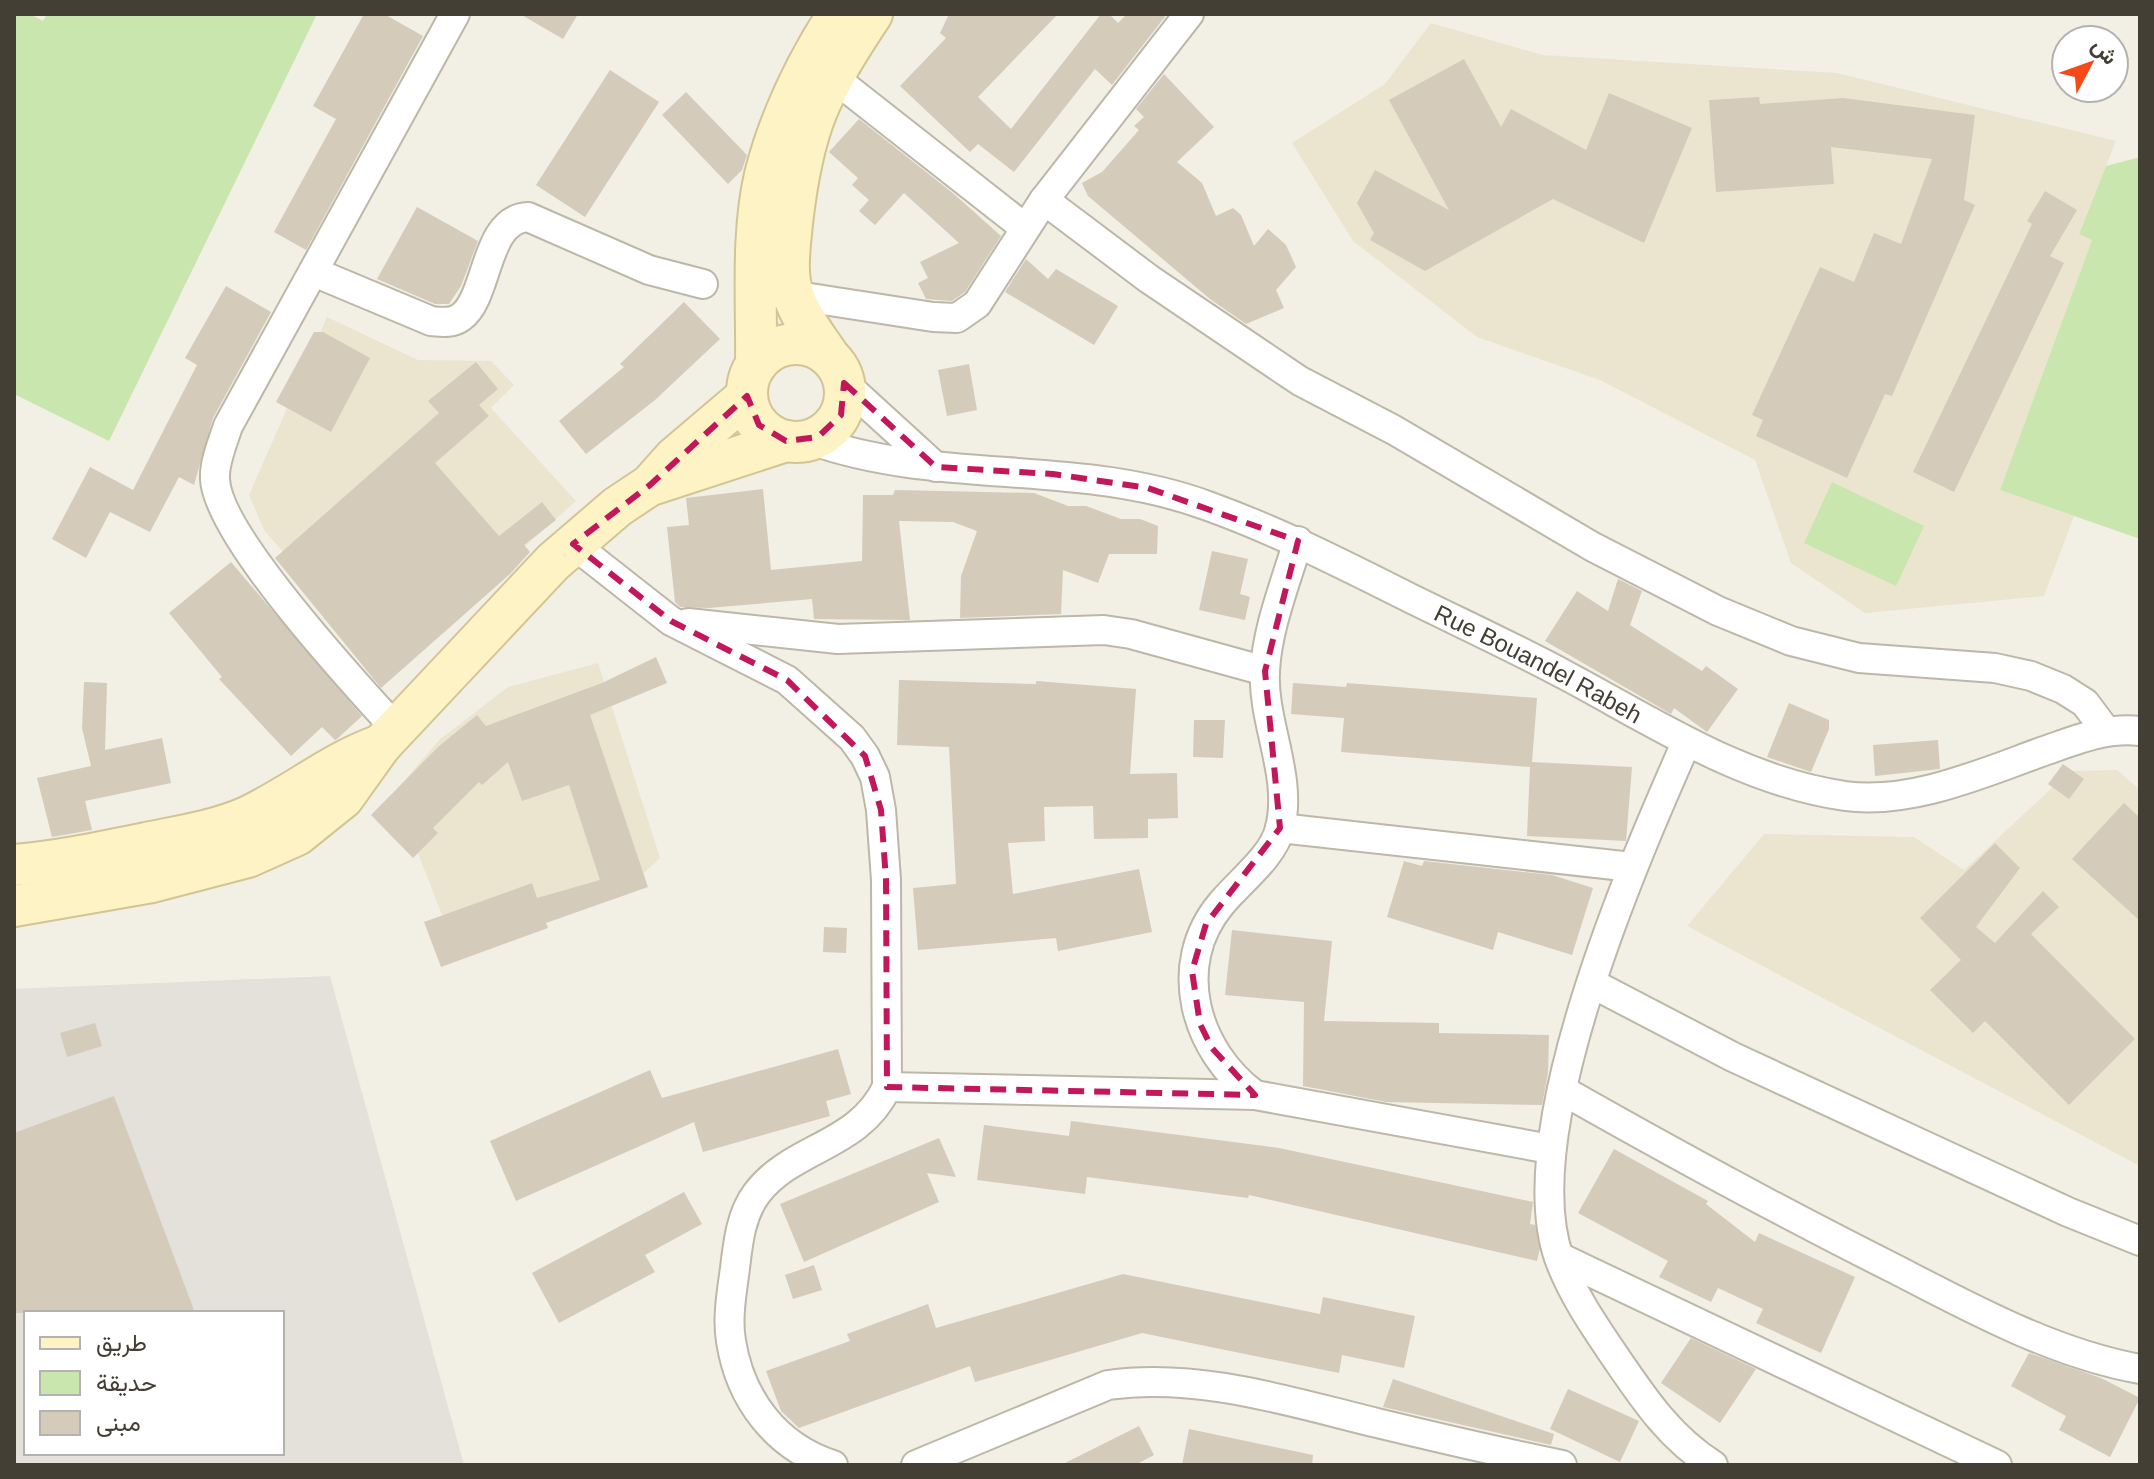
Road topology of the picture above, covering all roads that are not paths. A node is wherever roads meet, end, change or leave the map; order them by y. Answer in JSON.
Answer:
{"nodes":[{"id":1,"x":838,"y":14,"type":"edge"},
{"id":2,"x":872,"y":14,"type":"edge"},
{"id":3,"x":1189,"y":14,"type":"edge"},
{"id":4,"x":453,"y":15,"type":"edge"},
{"id":5,"x":820,"y":67,"type":"junction"},
{"id":6,"x":1044,"y":200,"type":"junction"},
{"id":7,"x":1025,"y":228,"type":"junction"},
{"id":8,"x":314,"y":272,"type":"junction"},
{"id":9,"x":703,"y":284,"type":"dead end"},
{"id":10,"x":775,"y":292,"type":"junction"},
{"id":11,"x":836,"y":369,"type":"junction"},
{"id":12,"x":752,"y":380,"type":"junction"},
{"id":13,"x":799,"y":440,"type":"junction"},
{"id":14,"x":936,"y":467,"type":"junction"},
{"id":15,"x":650,"y":485,"type":"junction"},
{"id":16,"x":1298,"y":541,"type":"junction"},
{"id":17,"x":573,"y":544,"type":"junction"},
{"id":18,"x":671,"y":621,"type":"junction"},
{"id":19,"x":1265,"y":671,"type":"junction"},
{"id":20,"x":2129,"y":735,"type":"edge"},
{"id":21,"x":389,"y":738,"type":"junction"},
{"id":22,"x":1686,"y":743,"type":"junction"},
{"id":23,"x":1280,"y":828,"type":"junction"},
{"id":24,"x":14,"y":865,"type":"edge"},
{"id":25,"x":1632,"y":867,"type":"junction"},
{"id":26,"x":14,"y":906,"type":"edge"},
{"id":27,"x":1593,"y":984,"type":"junction"},
{"id":28,"x":887,"y":1087,"type":"junction"},
{"id":29,"x":1562,"y":1090,"type":"junction"},
{"id":30,"x":1255,"y":1095,"type":"junction"},
{"id":31,"x":1550,"y":1149,"type":"junction"},
{"id":32,"x":2140,"y":1241,"type":"edge"},
{"id":33,"x":1559,"y":1257,"type":"junction"},
{"id":34,"x":2140,"y":1369,"type":"edge"},
{"id":35,"x":833,"y":1465,"type":"edge"},
{"id":36,"x":916,"y":1465,"type":"edge"},
{"id":37,"x":1562,"y":1465,"type":"edge"},
{"id":38,"x":1713,"y":1465,"type":"edge"},
{"id":39,"x":1997,"y":1465,"type":"edge"}],
"edges":[{"from":1,"to":5,"type":"street"},
{"from":2,"to":5,"type":"street"},
{"from":3,"to":6,"type":"street"},
{"from":4,"to":8,"type":"street"},
{"from":5,"to":7,"type":"street"},
{"from":5,"to":10,"type":"street"},
{"from":6,"to":7,"type":"street"},
{"from":6,"to":20,"type":"street"},
{"from":7,"to":10,"type":"street"},
{"from":8,"to":9,"type":"street"},
{"from":8,"to":21,"type":"street"},
{"from":10,"to":11,"type":"street"},
{"from":10,"to":12,"type":"street"},
{"from":11,"to":12,"type":"street"},
{"from":11,"to":13,"type":"street"},
{"from":11,"to":14,"type":"street"},
{"from":12,"to":13,"type":"street"},
{"from":12,"to":15,"type":"street"},
{"from":13,"to":14,"type":"street","name":"Rue Bouandel Rabeh"},
{"from":13,"to":15,"type":"street"},
{"from":14,"to":16,"type":"street","name":"Rue Bouandel Rabeh"},
{"from":15,"to":17,"type":"street"},
{"from":16,"to":19,"type":"street"},
{"from":16,"to":22,"type":"street","name":"Rue Bouandel Rabeh"},
{"from":17,"to":18,"type":"street"},
{"from":17,"to":21,"type":"street"},
{"from":18,"to":19,"type":"street"},
{"from":18,"to":28,"type":"street"},
{"from":19,"to":23,"type":"street"},
{"from":20,"to":22,"type":"street","name":"Rue Bouandel Rabeh"},
{"from":21,"to":24,"type":"street"},
{"from":21,"to":26,"type":"street"},
{"from":22,"to":25,"type":"street"},
{"from":23,"to":25,"type":"street"},
{"from":23,"to":30,"type":"street"},
{"from":25,"to":27,"type":"street"},
{"from":27,"to":29,"type":"street"},
{"from":27,"to":32,"type":"street"},
{"from":28,"to":30,"type":"street"},
{"from":28,"to":35,"type":"street"},
{"from":29,"to":31,"type":"street"},
{"from":29,"to":34,"type":"street"},
{"from":30,"to":31,"type":"street"},
{"from":31,"to":33,"type":"street"},
{"from":33,"to":38,"type":"street"},
{"from":33,"to":39,"type":"street"},
{"from":36,"to":37,"type":"street"}]}
